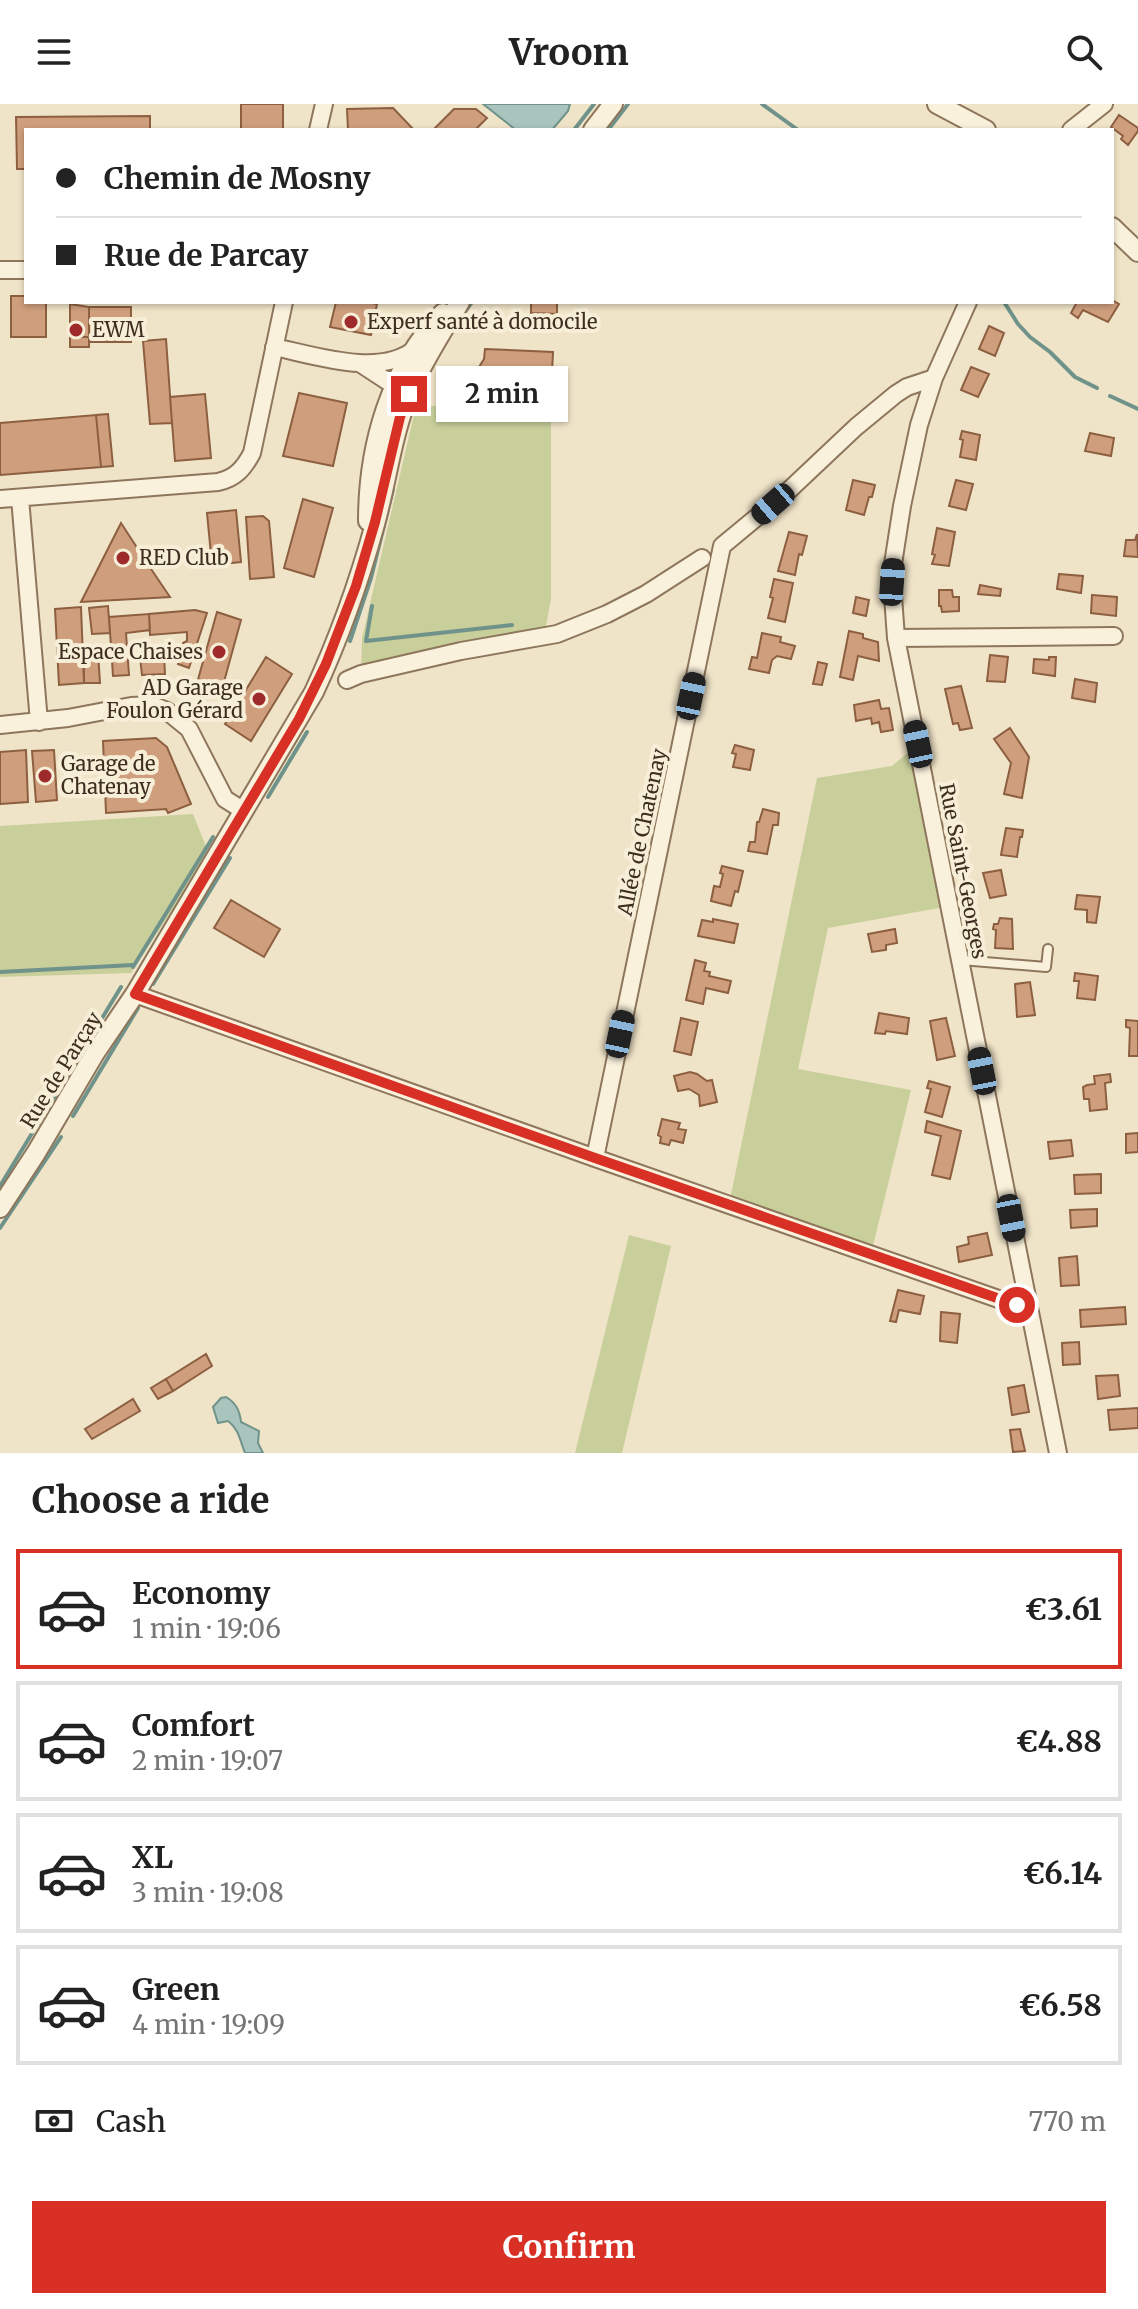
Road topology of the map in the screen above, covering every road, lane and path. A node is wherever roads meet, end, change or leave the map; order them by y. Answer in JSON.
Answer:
{"nodes":[{"id":1,"x":324,"y":104,"type":"edge"},
{"id":2,"x":613,"y":104,"type":"edge"},
{"id":3,"x":937,"y":104,"type":"edge"},
{"id":4,"x":1104,"y":104,"type":"edge"},
{"id":5,"x":318,"y":128,"type":"edge"},
{"id":6,"x":595,"y":128,"type":"edge"},
{"id":7,"x":982,"y":128,"type":"edge"},
{"id":8,"x":1074,"y":128,"type":"edge"},
{"id":9,"x":1114,"y":229,"type":"edge"},
{"id":10,"x":1138,"y":252,"type":"edge"},
{"id":11,"x":0,"y":270,"type":"edge"},
{"id":12,"x":24,"y":270,"type":"edge"},
{"id":13,"x":284,"y":304,"type":"edge"},
{"id":14,"x":451,"y":304,"type":"edge"},
{"id":15,"x":458,"y":304,"type":"edge"},
{"id":16,"x":967,"y":304,"type":"edge"},
{"id":17,"x":274,"y":347,"type":"junction"},
{"id":18,"x":415,"y":349,"type":"junction"},
{"id":19,"x":384,"y":362,"type":"junction"},
{"id":20,"x":361,"y":364,"type":"junction"},
{"id":21,"x":401,"y":378,"type":"junction"},
{"id":22,"x":934,"y":378,"type":"junction"},
{"id":23,"x":20,"y":498,"type":"junction"},
{"id":24,"x":0,"y":499,"type":"edge"},
{"id":25,"x":366,"y":551,"type":"junction"},
{"id":26,"x":711,"y":553,"type":"junction"},
{"id":27,"x":1114,"y":636,"type":"dead end"},
{"id":28,"x":896,"y":638,"type":"junction"},
{"id":29,"x":347,"y":680,"type":"dead end"},
{"id":30,"x":39,"y":722,"type":"junction"},
{"id":31,"x":0,"y":725,"type":"edge"},
{"id":32,"x":244,"y":811,"type":"junction"},
{"id":33,"x":1048,"y":949,"type":"dead end"},
{"id":34,"x":961,"y":960,"type":"junction"},
{"id":35,"x":135,"y":994,"type":"junction"},
{"id":36,"x":595,"y":1158,"type":"junction"},
{"id":37,"x":0,"y":1208,"type":"edge"},
{"id":38,"x":1029,"y":1306,"type":"junction"},
{"id":39,"x":1058,"y":1453,"type":"edge"}],
"edges":[{"from":1,"to":5,"type":"street"},
{"from":2,"to":6,"type":"street"},
{"from":3,"to":7,"type":"street"},
{"from":4,"to":8,"type":"street"},
{"from":9,"to":10,"type":"street"},
{"from":11,"to":12,"type":"street"},
{"from":13,"to":17,"type":"street"},
{"from":14,"to":18,"type":"street"},
{"from":15,"to":21,"type":"street"},
{"from":16,"to":22,"type":"street","name":"Rue Saint-Georges"},
{"from":17,"to":20,"type":"street"},
{"from":17,"to":23,"type":"street"},
{"from":18,"to":19,"type":"street"},
{"from":18,"to":21,"type":"street"},
{"from":19,"to":20,"type":"street"},
{"from":19,"to":21,"type":"street"},
{"from":20,"to":21,"type":"street"},
{"from":21,"to":25,"type":"street"},
{"from":21,"to":25,"type":"street"},
{"from":22,"to":26,"type":"street"},
{"from":22,"to":28,"type":"street","name":"Rue Saint-Georges"},
{"from":23,"to":24,"type":"street"},
{"from":23,"to":30,"type":"street"},
{"from":25,"to":32,"type":"street","name":"Rue de Parçay"},
{"from":26,"to":29,"type":"street"},
{"from":26,"to":36,"type":"street","name":"Allée de Chatenay"},
{"from":27,"to":28,"type":"street"},
{"from":28,"to":34,"type":"street","name":"Rue Saint-Georges"},
{"from":30,"to":31,"type":"street"},
{"from":30,"to":32,"type":"street"},
{"from":32,"to":35,"type":"street","name":"Rue de Parçay"},
{"from":33,"to":34,"type":"lane"},
{"from":34,"to":38,"type":"street","name":"Rue Saint-Georges"},
{"from":35,"to":36,"type":"street"},
{"from":35,"to":37,"type":"street","name":"Rue de Parçay"},
{"from":36,"to":38,"type":"street"},
{"from":38,"to":39,"type":"street","name":"Rue Saint-Georges"}]}
